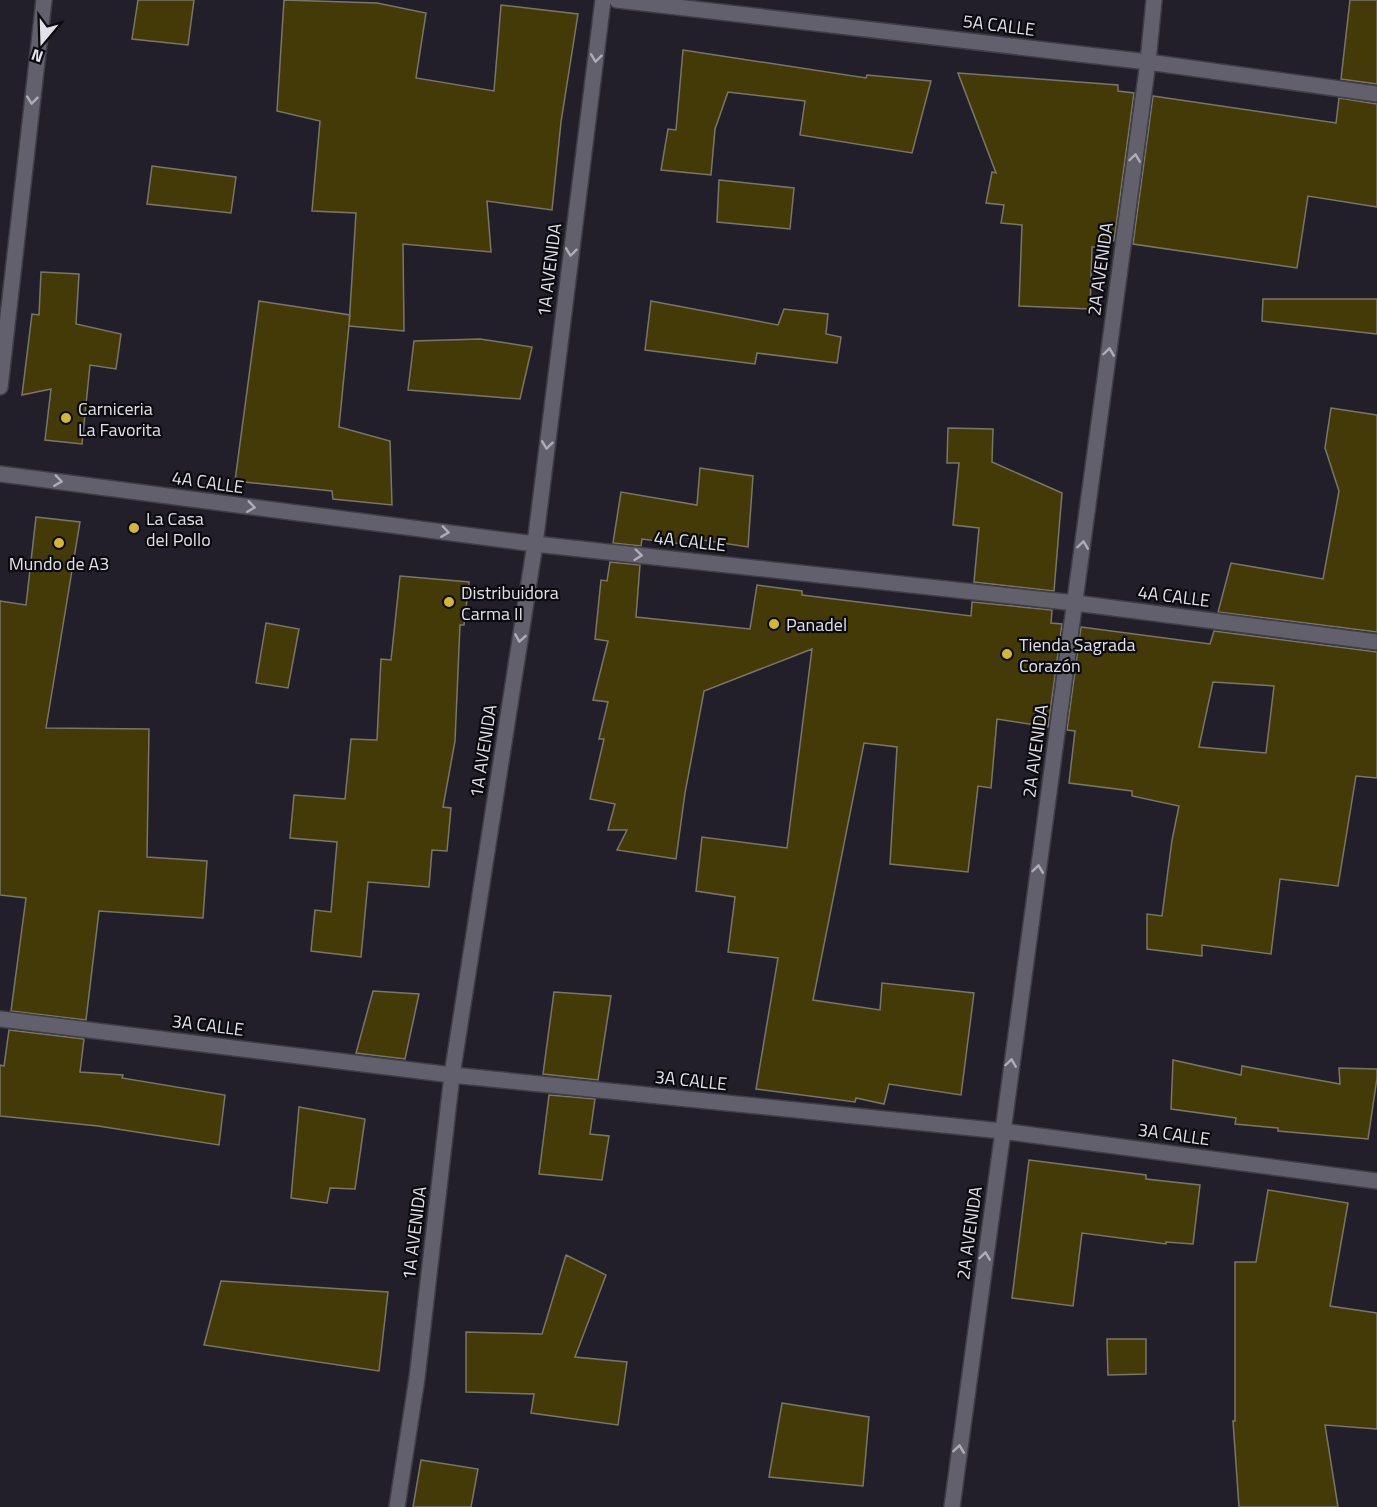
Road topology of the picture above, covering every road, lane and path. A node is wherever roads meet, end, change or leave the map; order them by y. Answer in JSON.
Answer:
{"nodes":[{"id":1,"x":44,"y":0,"type":"edge"},
{"id":2,"x":603,"y":0,"type":"edge"},
{"id":3,"x":617,"y":0,"type":"edge"},
{"id":4,"x":1154,"y":0,"type":"edge"},
{"id":5,"x":1148,"y":62,"type":"junction"},
{"id":6,"x":1377,"y":94,"type":"edge"},
{"id":7,"x":0,"y":387,"type":"edge"},
{"id":8,"x":0,"y":474,"type":"edge"},
{"id":9,"x":535,"y":544,"type":"junction"},
{"id":10,"x":1075,"y":603,"type":"junction"},
{"id":11,"x":1377,"y":642,"type":"edge"},
{"id":12,"x":0,"y":1019,"type":"edge"},
{"id":13,"x":452,"y":1075,"type":"junction"},
{"id":14,"x":1002,"y":1131,"type":"junction"},
{"id":15,"x":1377,"y":1181,"type":"edge"},
{"id":16,"x":397,"y":1507,"type":"edge"},
{"id":17,"x":952,"y":1507,"type":"edge"}],
"edges":[{"from":1,"to":7,"type":"street","one_way":true},
{"from":2,"to":9,"type":"street","name":"1A AVENIDA","one_way":true},
{"from":3,"to":5,"type":"street","name":"5A CALLE"},
{"from":4,"to":5,"type":"street","name":"2A AVENIDA"},
{"from":5,"to":6,"type":"street","name":"5A CALLE"},
{"from":10,"to":5,"type":"street","name":"2A AVENIDA","one_way":true},
{"from":8,"to":9,"type":"street","name":"4A CALLE","one_way":true},
{"from":9,"to":10,"type":"street","name":"4A CALLE","one_way":true},
{"from":9,"to":13,"type":"street","name":"1A AVENIDA","one_way":true},
{"from":10,"to":11,"type":"street","name":"4A CALLE"},
{"from":14,"to":10,"type":"street","name":"2A AVENIDA","one_way":true},
{"from":12,"to":13,"type":"street","name":"3A CALLE"},
{"from":13,"to":14,"type":"street","name":"3A CALLE"},
{"from":13,"to":16,"type":"street","name":"1A AVENIDA"},
{"from":14,"to":15,"type":"street","name":"3A CALLE"},
{"from":17,"to":14,"type":"street","name":"2A AVENIDA","one_way":true}]}
